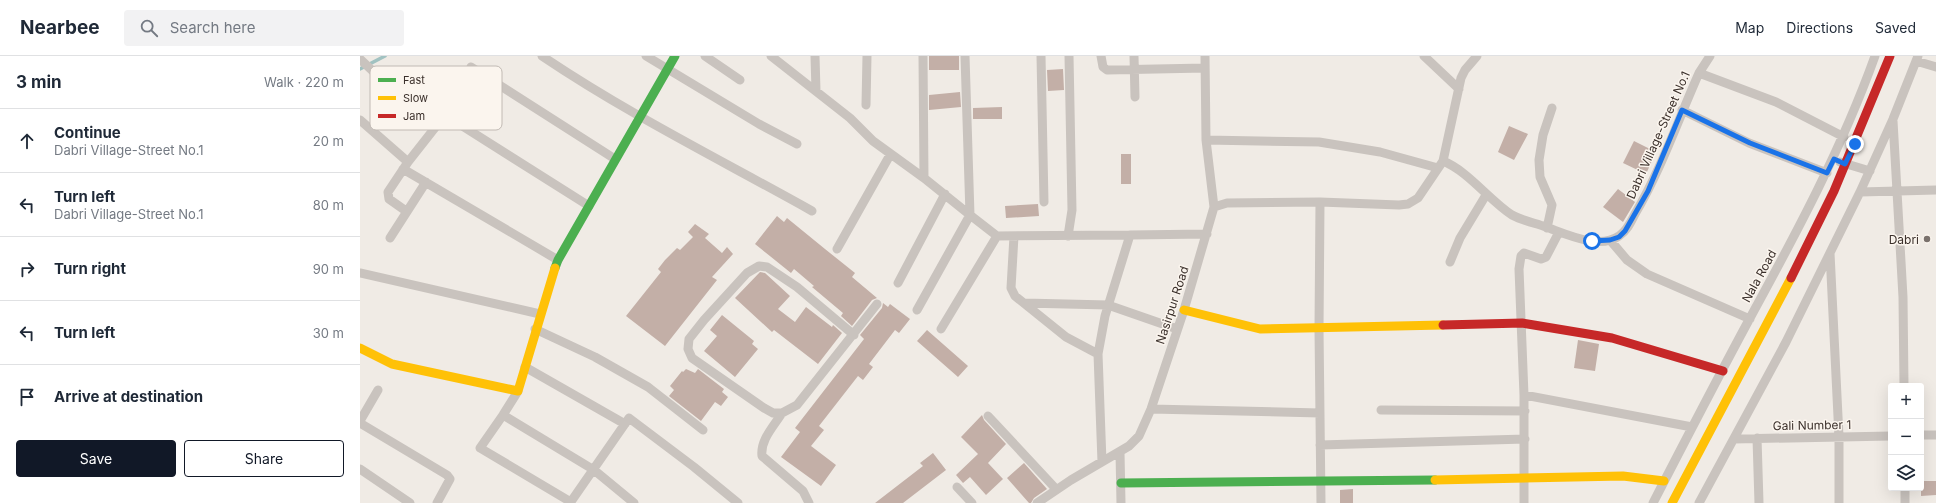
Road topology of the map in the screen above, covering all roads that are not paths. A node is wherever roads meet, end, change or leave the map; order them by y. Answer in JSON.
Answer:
{"nodes":[{"id":1,"x":542,"y":56,"type":"edge"},
{"id":2,"x":646,"y":56,"type":"edge"},
{"id":3,"x":675,"y":56,"type":"edge"},
{"id":4,"x":705,"y":56,"type":"edge"},
{"id":5,"x":771,"y":56,"type":"edge"},
{"id":6,"x":815,"y":56,"type":"edge"},
{"id":7,"x":867,"y":56,"type":"edge"},
{"id":8,"x":923,"y":56,"type":"edge"},
{"id":9,"x":965,"y":56,"type":"edge"},
{"id":10,"x":1041,"y":56,"type":"edge"},
{"id":11,"x":1070,"y":56,"type":"edge"},
{"id":12,"x":1102,"y":56,"type":"edge"},
{"id":13,"x":1134,"y":56,"type":"edge"},
{"id":14,"x":1205,"y":56,"type":"edge"},
{"id":15,"x":1424,"y":56,"type":"edge"},
{"id":16,"x":1477,"y":56,"type":"edge"},
{"id":17,"x":1876,"y":56,"type":"edge"},
{"id":18,"x":1890,"y":56,"type":"edge"},
{"id":19,"x":1708,"y":57,"type":"edge"},
{"id":20,"x":1917,"y":58,"type":"edge"},
{"id":21,"x":361,"y":60,"type":"edge"},
{"id":22,"x":1936,"y":67,"type":"edge"},
{"id":23,"x":1205,"y":68,"type":"junction"},
{"id":24,"x":370,"y":69,"type":"edge"},
{"id":25,"x":667,"y":70,"type":"junction"},
{"id":26,"x":1134,"y":71,"type":"junction"},
{"id":27,"x":1699,"y":73,"type":"junction"},
{"id":28,"x":740,"y":80,"type":"dead end"},
{"id":29,"x":502,"y":87,"type":"edge"},
{"id":30,"x":1459,"y":89,"type":"junction"},
{"id":31,"x":816,"y":91,"type":"junction"},
{"id":32,"x":1135,"y":97,"type":"dead end"},
{"id":33,"x":866,"y":105,"type":"dead end"},
{"id":34,"x":1552,"y":108,"type":"dead end"},
{"id":35,"x":1682,"y":110,"type":"junction"},
{"id":36,"x":639,"y":116,"type":"junction"},
{"id":37,"x":1892,"y":119,"type":"junction"},
{"id":38,"x":360,"y":120,"type":"edge"},
{"id":39,"x":370,"y":130,"type":"edge"},
{"id":40,"x":370,"y":130,"type":"edge"},
{"id":41,"x":435,"y":130,"type":"edge"},
{"id":42,"x":468,"y":130,"type":"edge"},
{"id":43,"x":1844,"y":137,"type":"junction"},
{"id":44,"x":1206,"y":140,"type":"junction"},
{"id":45,"x":797,"y":144,"type":"dead end"},
{"id":46,"x":890,"y":155,"type":"junction"},
{"id":47,"x":1834,"y":159,"type":"junction"},
{"id":48,"x":615,"y":160,"type":"junction"},
{"id":49,"x":1845,"y":164,"type":"junction"},
{"id":50,"x":406,"y":165,"type":"junction"},
{"id":51,"x":1441,"y":165,"type":"junction"},
{"id":52,"x":1870,"y":171,"type":"junction"},
{"id":53,"x":1827,"y":173,"type":"junction"},
{"id":54,"x":924,"y":178,"type":"junction"},
{"id":55,"x":426,"y":182,"type":"junction"},
{"id":56,"x":1936,"y":190,"type":"edge"},
{"id":57,"x":1897,"y":191,"type":"junction"},
{"id":58,"x":1860,"y":192,"type":"junction"},
{"id":59,"x":945,"y":194,"type":"junction"},
{"id":60,"x":1486,"y":195,"type":"junction"},
{"id":61,"x":1044,"y":202,"type":"dead end"},
{"id":62,"x":1320,"y":202,"type":"junction"},
{"id":63,"x":589,"y":206,"type":"junction"},
{"id":64,"x":1214,"y":206,"type":"junction"},
{"id":65,"x":406,"y":211,"type":"junction"},
{"id":66,"x":812,"y":211,"type":"dead end"},
{"id":67,"x":970,"y":215,"type":"junction"},
{"id":68,"x":1547,"y":228,"type":"junction"},
{"id":69,"x":1559,"y":232,"type":"junction"},
{"id":70,"x":1206,"y":234,"type":"junction"},
{"id":71,"x":1130,"y":235,"type":"junction"},
{"id":72,"x":997,"y":236,"type":"junction"},
{"id":73,"x":1014,"y":236,"type":"junction"},
{"id":74,"x":1068,"y":236,"type":"junction"},
{"id":75,"x":390,"y":238,"type":"dead end"},
{"id":76,"x":1610,"y":240,"type":"junction"},
{"id":77,"x":837,"y":249,"type":"dead end"},
{"id":78,"x":1830,"y":253,"type":"junction"},
{"id":79,"x":558,"y":260,"type":"junction"},
{"id":80,"x":1450,"y":262,"type":"dead end"},
{"id":81,"x":360,"y":273,"type":"edge"},
{"id":82,"x":898,"y":283,"type":"dead end"},
{"id":83,"x":1024,"y":303,"type":"junction"},
{"id":84,"x":877,"y":304,"type":"dead end"},
{"id":85,"x":1108,"y":305,"type":"junction"},
{"id":86,"x":917,"y":310,"type":"dead end"},
{"id":87,"x":1184,"y":310,"type":"junction"},
{"id":88,"x":540,"y":314,"type":"junction"},
{"id":89,"x":1750,"y":319,"type":"junction"},
{"id":90,"x":1522,"y":323,"type":"junction"},
{"id":91,"x":536,"y":329,"type":"junction"},
{"id":92,"x":941,"y":329,"type":"dead end"},
{"id":93,"x":1177,"y":329,"type":"junction"},
{"id":94,"x":1319,"y":329,"type":"junction"},
{"id":95,"x":854,"y":335,"type":"junction"},
{"id":96,"x":360,"y":348,"type":"edge"},
{"id":97,"x":1098,"y":354,"type":"junction"},
{"id":98,"x":524,"y":367,"type":"junction"},
{"id":99,"x":1723,"y":371,"type":"junction"},
{"id":100,"x":1904,"y":383,"type":"edge"},
{"id":101,"x":378,"y":390,"type":"dead end"},
{"id":102,"x":518,"y":391,"type":"junction"},
{"id":103,"x":1524,"y":395,"type":"junction"},
{"id":104,"x":1151,"y":409,"type":"junction"},
{"id":105,"x":1381,"y":410,"type":"dead end"},
{"id":106,"x":1525,"y":411,"type":"junction"},
{"id":107,"x":782,"y":413,"type":"junction"},
{"id":108,"x":1320,"y":413,"type":"junction"},
{"id":109,"x":504,"y":415,"type":"junction"},
{"id":110,"x":988,"y":416,"type":"dead end"},
{"id":111,"x":360,"y":422,"type":"edge"},
{"id":112,"x":625,"y":424,"type":"junction"},
{"id":113,"x":1692,"y":427,"type":"junction"},
{"id":114,"x":703,"y":430,"type":"dead end"},
{"id":115,"x":1924,"y":435,"type":"edge"},
{"id":116,"x":1936,"y":435,"type":"edge"},
{"id":117,"x":1888,"y":436,"type":"edge"},
{"id":118,"x":1839,"y":437,"type":"junction"},
{"id":119,"x":1757,"y":438,"type":"junction"},
{"id":120,"x":1525,"y":439,"type":"junction"},
{"id":121,"x":1734,"y":439,"type":"junction"},
{"id":122,"x":1320,"y":445,"type":"junction"},
{"id":123,"x":1120,"y":452,"type":"junction"},
{"id":124,"x":1102,"y":462,"type":"junction"},
{"id":125,"x":360,"y":469,"type":"edge"},
{"id":126,"x":594,"y":470,"type":"junction"},
{"id":127,"x":1525,"y":477,"type":"junction"},
{"id":128,"x":1664,"y":481,"type":"junction"},
{"id":129,"x":1321,"y":482,"type":"junction"},
{"id":130,"x":1121,"y":483,"type":"junction"},
{"id":131,"x":957,"y":487,"type":"dead end"},
{"id":132,"x":1056,"y":489,"type":"junction"},
{"id":133,"x":1905,"y":491,"type":"edge"},
{"id":134,"x":570,"y":502,"type":"edge"},
{"id":135,"x":410,"y":503,"type":"edge"},
{"id":136,"x":437,"y":503,"type":"edge"},
{"id":137,"x":634,"y":503,"type":"edge"},
{"id":138,"x":738,"y":503,"type":"edge"},
{"id":139,"x":809,"y":503,"type":"edge"},
{"id":140,"x":972,"y":503,"type":"edge"},
{"id":141,"x":1037,"y":503,"type":"edge"},
{"id":142,"x":1121,"y":503,"type":"edge"},
{"id":143,"x":1321,"y":503,"type":"edge"},
{"id":144,"x":1524,"y":503,"type":"edge"},
{"id":145,"x":1653,"y":503,"type":"edge"},
{"id":146,"x":1672,"y":503,"type":"edge"},
{"id":147,"x":1699,"y":503,"type":"edge"},
{"id":148,"x":1759,"y":503,"type":"edge"},
{"id":149,"x":1839,"y":503,"type":"edge"},
{"id":150,"x":1905,"y":503,"type":"edge"}],
"edges":[{"from":1,"to":36,"type":"street"},
{"from":2,"to":25,"type":"street"},
{"from":3,"to":25,"type":"street"},
{"from":4,"to":28,"type":"street"},
{"from":5,"to":31,"type":"street"},
{"from":6,"to":31,"type":"street"},
{"from":7,"to":33,"type":"street"},
{"from":8,"to":54,"type":"street"},
{"from":9,"to":67,"type":"street"},
{"from":10,"to":61,"type":"street"},
{"from":11,"to":74,"type":"street"},
{"from":12,"to":26,"type":"street"},
{"from":13,"to":26,"type":"street"},
{"from":14,"to":23,"type":"street","name":"Nasirpur Road"},
{"from":15,"to":30,"type":"street"},
{"from":16,"to":30,"type":"street"},
{"from":17,"to":43,"type":"street","name":"Nala Road"},
{"from":18,"to":49,"type":"street"},
{"from":19,"to":27,"type":"street","name":"Dabri Village-Street No.1"},
{"from":20,"to":22,"type":"street"},
{"from":20,"to":37,"type":"street"},
{"from":21,"to":24,"type":"street"},
{"from":23,"to":26,"type":"street"},
{"from":23,"to":44,"type":"street","name":"Nasirpur Road"},
{"from":25,"to":36,"type":"street"},
{"from":25,"to":45,"type":"street"},
{"from":26,"to":32,"type":"street"},
{"from":27,"to":35,"type":"street","name":"Dabri Village-Street No.1"},
{"from":27,"to":43,"type":"street"},
{"from":29,"to":48,"type":"street"},
{"from":30,"to":51,"type":"street"},
{"from":31,"to":46,"type":"street"},
{"from":34,"to":68,"type":"street"},
{"from":35,"to":53,"type":"street"},
{"from":35,"to":76,"type":"street","name":"Dabri Village-Street No.1"},
{"from":36,"to":48,"type":"street"},
{"from":36,"to":66,"type":"street"},
{"from":37,"to":52,"type":"street"},
{"from":37,"to":57,"type":"street"},
{"from":38,"to":39,"type":"street"},
{"from":40,"to":50,"type":"street"},
{"from":41,"to":50,"type":"street"},
{"from":42,"to":63,"type":"street"},
{"from":43,"to":47,"type":"street","name":"Nala Road"},
{"from":44,"to":51,"type":"street"},
{"from":44,"to":64,"type":"street","name":"Nasirpur Road"},
{"from":46,"to":54,"type":"street"},
{"from":46,"to":77,"type":"street"},
{"from":47,"to":49,"type":"street"},
{"from":47,"to":53,"type":"street","name":"Nala Road"},
{"from":48,"to":63,"type":"street"},
{"from":49,"to":52,"type":"street"},
{"from":49,"to":146,"type":"street"},
{"from":50,"to":55,"type":"street"},
{"from":50,"to":65,"type":"street"},
{"from":51,"to":60,"type":"street"},
{"from":51,"to":62,"type":"street"},
{"from":52,"to":58,"type":"street"},
{"from":53,"to":89,"type":"street","name":"Nala Road"},
{"from":54,"to":59,"type":"street"},
{"from":55,"to":65,"type":"street"},
{"from":55,"to":79,"type":"street"},
{"from":56,"to":57,"type":"street"},
{"from":57,"to":58,"type":"street"},
{"from":57,"to":100,"type":"street"},
{"from":58,"to":78,"type":"street"},
{"from":59,"to":67,"type":"street"},
{"from":59,"to":82,"type":"street"},
{"from":60,"to":68,"type":"street"},
{"from":60,"to":80,"type":"street"},
{"from":62,"to":64,"type":"street"},
{"from":62,"to":94,"type":"street"},
{"from":63,"to":79,"type":"street"},
{"from":64,"to":70,"type":"street","name":"Nasirpur Road"},
{"from":65,"to":75,"type":"street"},
{"from":67,"to":72,"type":"street"},
{"from":67,"to":86,"type":"street"},
{"from":68,"to":69,"type":"street"},
{"from":69,"to":76,"type":"street"},
{"from":69,"to":90,"type":"street"},
{"from":70,"to":71,"type":"street"},
{"from":70,"to":87,"type":"street","name":"Nasirpur Road"},
{"from":71,"to":74,"type":"street"},
{"from":71,"to":85,"type":"street"},
{"from":72,"to":73,"type":"street"},
{"from":72,"to":92,"type":"street"},
{"from":73,"to":74,"type":"street"},
{"from":73,"to":83,"type":"street"},
{"from":76,"to":89,"type":"street"},
{"from":78,"to":118,"type":"street"},
{"from":78,"to":121,"type":"street"},
{"from":79,"to":88,"type":"street"},
{"from":81,"to":88,"type":"street"},
{"from":83,"to":85,"type":"street"},
{"from":83,"to":97,"type":"street"},
{"from":84,"to":95,"type":"street"},
{"from":85,"to":93,"type":"street"},
{"from":85,"to":97,"type":"street"},
{"from":87,"to":93,"type":"street","name":"Nasirpur Road"},
{"from":87,"to":94,"type":"street"},
{"from":88,"to":91,"type":"street"},
{"from":89,"to":99,"type":"street","name":"Nala Road"},
{"from":90,"to":94,"type":"street"},
{"from":90,"to":99,"type":"street"},
{"from":90,"to":103,"type":"street"},
{"from":91,"to":98,"type":"street"},
{"from":91,"to":114,"type":"street"},
{"from":93,"to":104,"type":"street","name":"Nasirpur Road"},
{"from":94,"to":108,"type":"street"},
{"from":95,"to":107,"type":"street"},
{"from":95,"to":107,"type":"street"},
{"from":96,"to":102,"type":"street"},
{"from":97,"to":124,"type":"street"},
{"from":98,"to":102,"type":"street"},
{"from":98,"to":112,"type":"street"},
{"from":99,"to":113,"type":"street","name":"Nala Road"},
{"from":101,"to":111,"type":"street"},
{"from":102,"to":109,"type":"street"},
{"from":103,"to":106,"type":"street"},
{"from":103,"to":113,"type":"street"},
{"from":104,"to":108,"type":"street"},
{"from":104,"to":123,"type":"street","name":"Nasirpur Road"},
{"from":105,"to":106,"type":"street"},
{"from":106,"to":120,"type":"street"},
{"from":107,"to":139,"type":"street"},
{"from":108,"to":122,"type":"street"},
{"from":109,"to":126,"type":"street"},
{"from":109,"to":134,"type":"street"},
{"from":110,"to":132,"type":"street"},
{"from":111,"to":136,"type":"street"},
{"from":112,"to":126,"type":"street"},
{"from":112,"to":138,"type":"street"},
{"from":113,"to":128,"type":"street","name":"Nala Road"},
{"from":115,"to":116,"type":"street"},
{"from":117,"to":118,"type":"street","name":"Gali Number 1"},
{"from":118,"to":119,"type":"street","name":"Gali Number 1"},
{"from":118,"to":149,"type":"street"},
{"from":119,"to":121,"type":"street","name":"Gali Number 1"},
{"from":119,"to":148,"type":"street"},
{"from":120,"to":122,"type":"street"},
{"from":120,"to":127,"type":"street"},
{"from":121,"to":147,"type":"street"},
{"from":122,"to":129,"type":"street"},
{"from":123,"to":124,"type":"street","name":"Nasirpur Road"},
{"from":123,"to":130,"type":"street"},
{"from":124,"to":132,"type":"street","name":"Nasirpur Road"},
{"from":125,"to":135,"type":"street"},
{"from":126,"to":134,"type":"street"},
{"from":126,"to":137,"type":"street"},
{"from":127,"to":128,"type":"street"},
{"from":127,"to":129,"type":"street"},
{"from":127,"to":144,"type":"street"},
{"from":128,"to":145,"type":"street","name":"Nala Road"},
{"from":129,"to":130,"type":"street"},
{"from":129,"to":143,"type":"street"},
{"from":130,"to":142,"type":"street"},
{"from":131,"to":140,"type":"street"},
{"from":132,"to":141,"type":"street","name":"Nasirpur Road"},
{"from":133,"to":150,"type":"street"}]}
